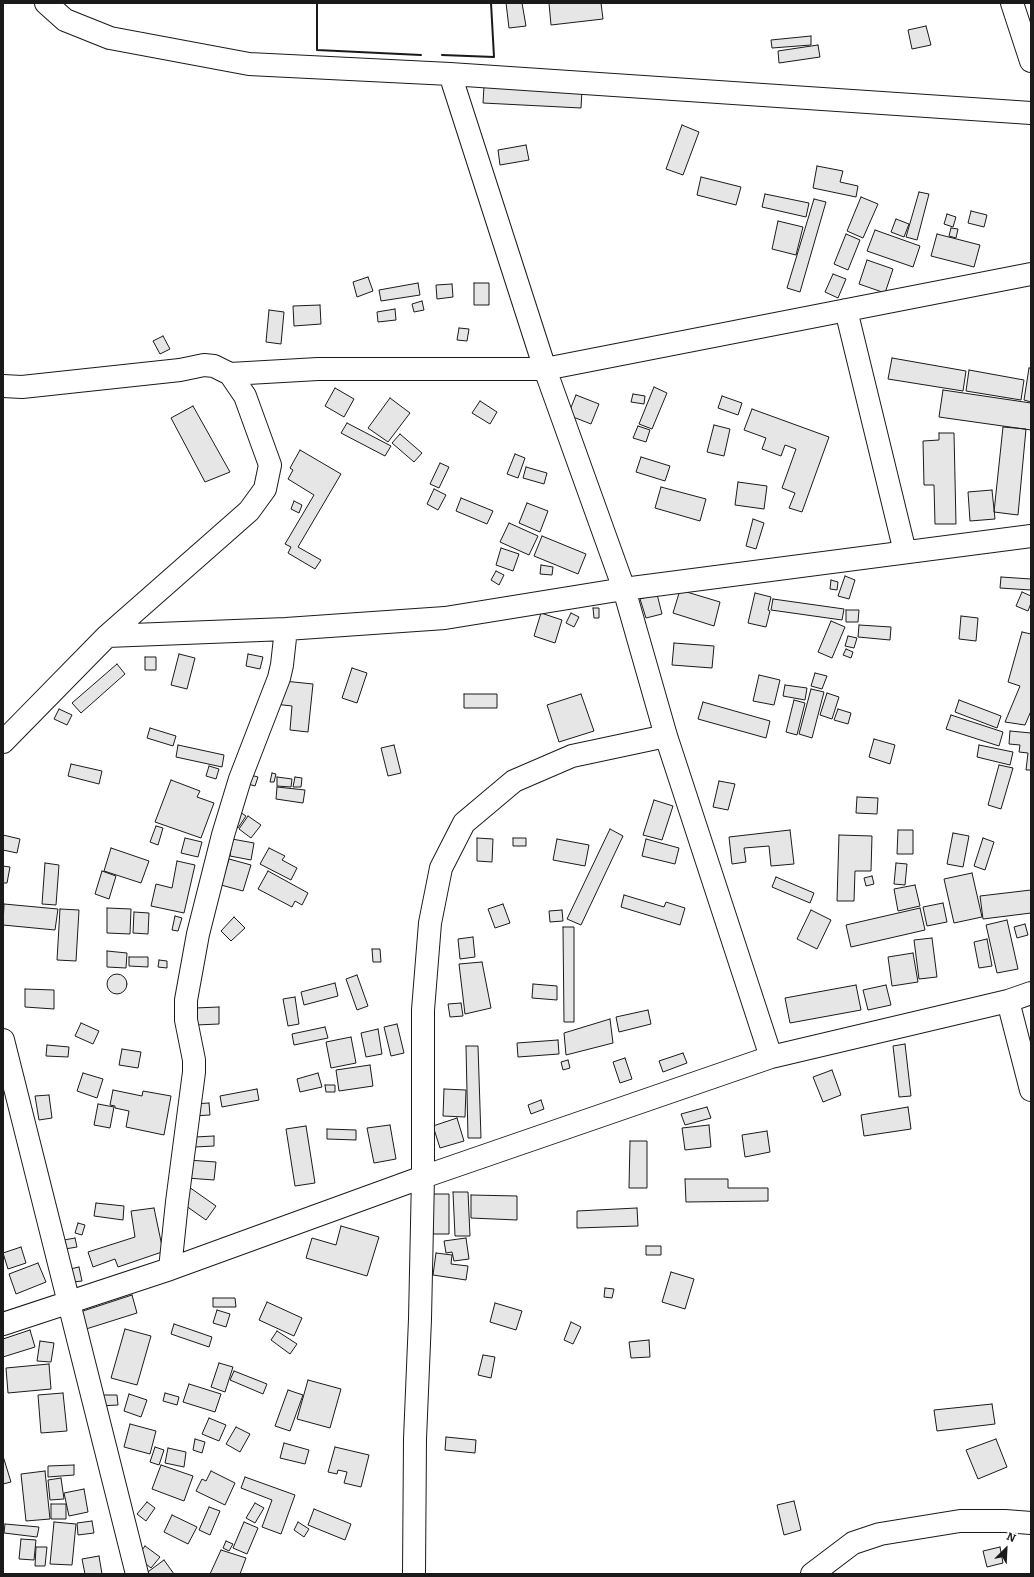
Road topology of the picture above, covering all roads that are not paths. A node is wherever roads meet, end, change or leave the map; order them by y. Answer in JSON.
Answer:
{"nodes":[{"id":1,"x":46,"y":3,"type":"edge"},
{"id":2,"x":1012,"y":3,"type":"edge"},
{"id":3,"x":1031,"y":61,"type":"edge"},
{"id":4,"x":450,"y":74,"type":"junction"},
{"id":5,"x":1031,"y":113,"type":"edge"},
{"id":6,"x":1031,"y":274,"type":"edge"},
{"id":7,"x":846,"y":310,"type":"junction"},
{"id":8,"x":545,"y":369,"type":"junction"},
{"id":9,"x":230,"y":374,"type":"junction"},
{"id":10,"x":3,"y":386,"type":"edge"},
{"id":11,"x":1031,"y":536,"type":"edge"},
{"id":12,"x":906,"y":552,"type":"junction"},
{"id":13,"x":624,"y":589,"type":"junction"},
{"id":14,"x":286,"y":629,"type":"junction"},
{"id":15,"x":108,"y":636,"type":"junction"},
{"id":16,"x":666,"y":736,"type":"junction"},
{"id":17,"x":3,"y":742,"type":"edge"},
{"id":18,"x":1031,"y":993,"type":"edge"},
{"id":19,"x":1008,"y":1001,"type":"junction"},
{"id":20,"x":3,"y":1040,"type":"edge"},
{"id":21,"x":772,"y":1057,"type":"junction"},
{"id":22,"x":1031,"y":1090,"type":"edge"},
{"id":23,"x":423,"y":1177,"type":"junction"},
{"id":24,"x":170,"y":1269,"type":"junction"},
{"id":25,"x":69,"y":1302,"type":"junction"},
{"id":26,"x":3,"y":1324,"type":"edge"},
{"id":27,"x":1031,"y":1523,"type":"edge"},
{"id":28,"x":137,"y":1574,"type":"edge"},
{"id":29,"x":414,"y":1574,"type":"edge"},
{"id":30,"x":812,"y":1574,"type":"edge"}],
"edges":[{"from":1,"to":4,"type":"street"},
{"from":2,"to":3,"type":"street"},
{"from":4,"to":5,"type":"street"},
{"from":4,"to":8,"type":"street"},
{"from":6,"to":7,"type":"street"},
{"from":7,"to":8,"type":"street"},
{"from":7,"to":12,"type":"street"},
{"from":8,"to":9,"type":"street"},
{"from":8,"to":13,"type":"street"},
{"from":9,"to":10,"type":"street"},
{"from":9,"to":15,"type":"street"},
{"from":11,"to":12,"type":"street"},
{"from":12,"to":13,"type":"street"},
{"from":13,"to":14,"type":"street"},
{"from":13,"to":16,"type":"street"},
{"from":14,"to":15,"type":"street"},
{"from":14,"to":24,"type":"street"},
{"from":15,"to":17,"type":"street"},
{"from":16,"to":21,"type":"street"},
{"from":16,"to":23,"type":"street"},
{"from":18,"to":19,"type":"street"},
{"from":19,"to":21,"type":"street"},
{"from":19,"to":22,"type":"street"},
{"from":20,"to":25,"type":"street"},
{"from":21,"to":23,"type":"street"},
{"from":23,"to":24,"type":"street"},
{"from":23,"to":29,"type":"street"},
{"from":24,"to":25,"type":"street"},
{"from":25,"to":26,"type":"street"},
{"from":25,"to":28,"type":"street"},
{"from":27,"to":30,"type":"street"}]}
